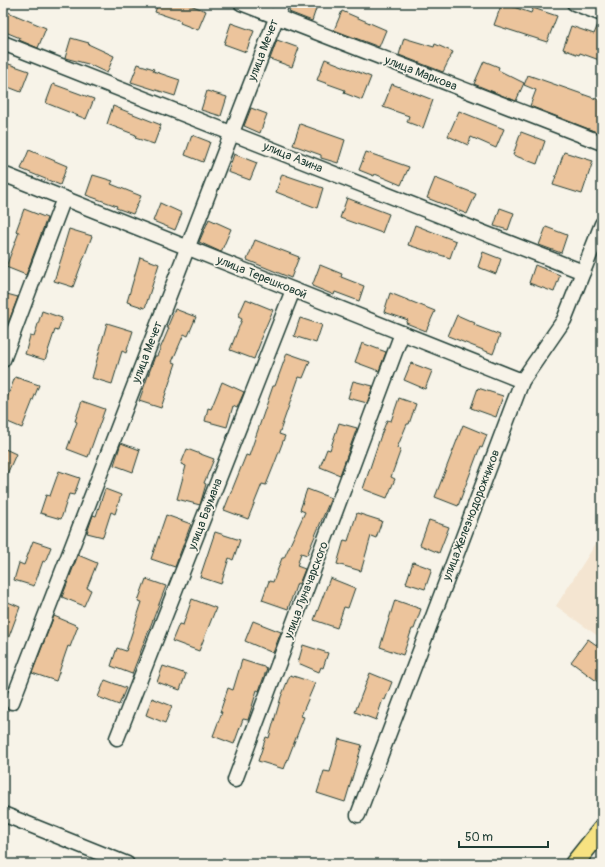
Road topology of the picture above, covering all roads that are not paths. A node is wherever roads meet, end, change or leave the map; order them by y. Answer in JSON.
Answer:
{"nodes":[{"id":1,"x":240,"y":3,"type":"edge"},
{"id":2,"x":282,"y":3,"type":"edge"},
{"id":3,"x":574,"y":3,"type":"edge"},
{"id":4,"x":602,"y":14,"type":"edge"},
{"id":5,"x":276,"y":17,"type":"junction"},
{"id":6,"x":3,"y":43,"type":"edge"},
{"id":7,"x":231,"y":132,"type":"junction"},
{"id":8,"x":602,"y":143,"type":"edge"},
{"id":9,"x":3,"y":174,"type":"edge"},
{"id":10,"x":64,"y":198,"type":"junction"},
{"id":11,"x":602,"y":224,"type":"edge"},
{"id":12,"x":188,"y":248,"type":"junction"},
{"id":13,"x":583,"y":272,"type":"junction"},
{"id":14,"x":293,"y":290,"type":"junction"},
{"id":15,"x":402,"y":333,"type":"junction"},
{"id":16,"x":3,"y":360,"type":"edge"},
{"id":17,"x":522,"y":381,"type":"junction"},
{"id":18,"x":12,"y":702,"type":"dead end"},
{"id":19,"x":117,"y":738,"type":"dead end"},
{"id":20,"x":235,"y":780,"type":"dead end"},
{"id":21,"x":3,"y":814,"type":"edge"},
{"id":22,"x":358,"y":815,"type":"dead end"},
{"id":23,"x":602,"y":828,"type":"edge"},
{"id":24,"x":127,"y":864,"type":"edge"},
{"id":25,"x":574,"y":864,"type":"edge"}],
"edges":[{"from":1,"to":5,"type":"street","name":"улица Маркова"},
{"from":2,"to":5,"type":"street","name":"улица Мечет"},
{"from":3,"to":4,"type":"street"},
{"from":5,"to":7,"type":"street","name":"улица Мечет"},
{"from":5,"to":8,"type":"street","name":"улица Маркова"},
{"from":6,"to":7,"type":"street","name":"улица Азина"},
{"from":7,"to":12,"type":"street","name":"улица Мечет"},
{"from":7,"to":13,"type":"street","name":"улица Азина"},
{"from":9,"to":10,"type":"street","name":"улица Терешковой"},
{"from":10,"to":12,"type":"street","name":"улица Терешковой"},
{"from":10,"to":16,"type":"street"},
{"from":11,"to":13,"type":"street","name":"улица Железнодорожников"},
{"from":12,"to":14,"type":"street","name":"улица Терешковой"},
{"from":12,"to":18,"type":"street","name":"улица Мечет"},
{"from":13,"to":17,"type":"street","name":"улица Железнодорожников"},
{"from":14,"to":15,"type":"street","name":"улица Терешковой"},
{"from":14,"to":19,"type":"street","name":"улица Баумана"},
{"from":15,"to":17,"type":"street","name":"улица Терешковой"},
{"from":15,"to":20,"type":"street","name":"улица Луначарского"},
{"from":17,"to":22,"type":"street","name":"улица Железнодорожников"},
{"from":21,"to":24,"type":"street"},
{"from":23,"to":25,"type":"main road"}]}
